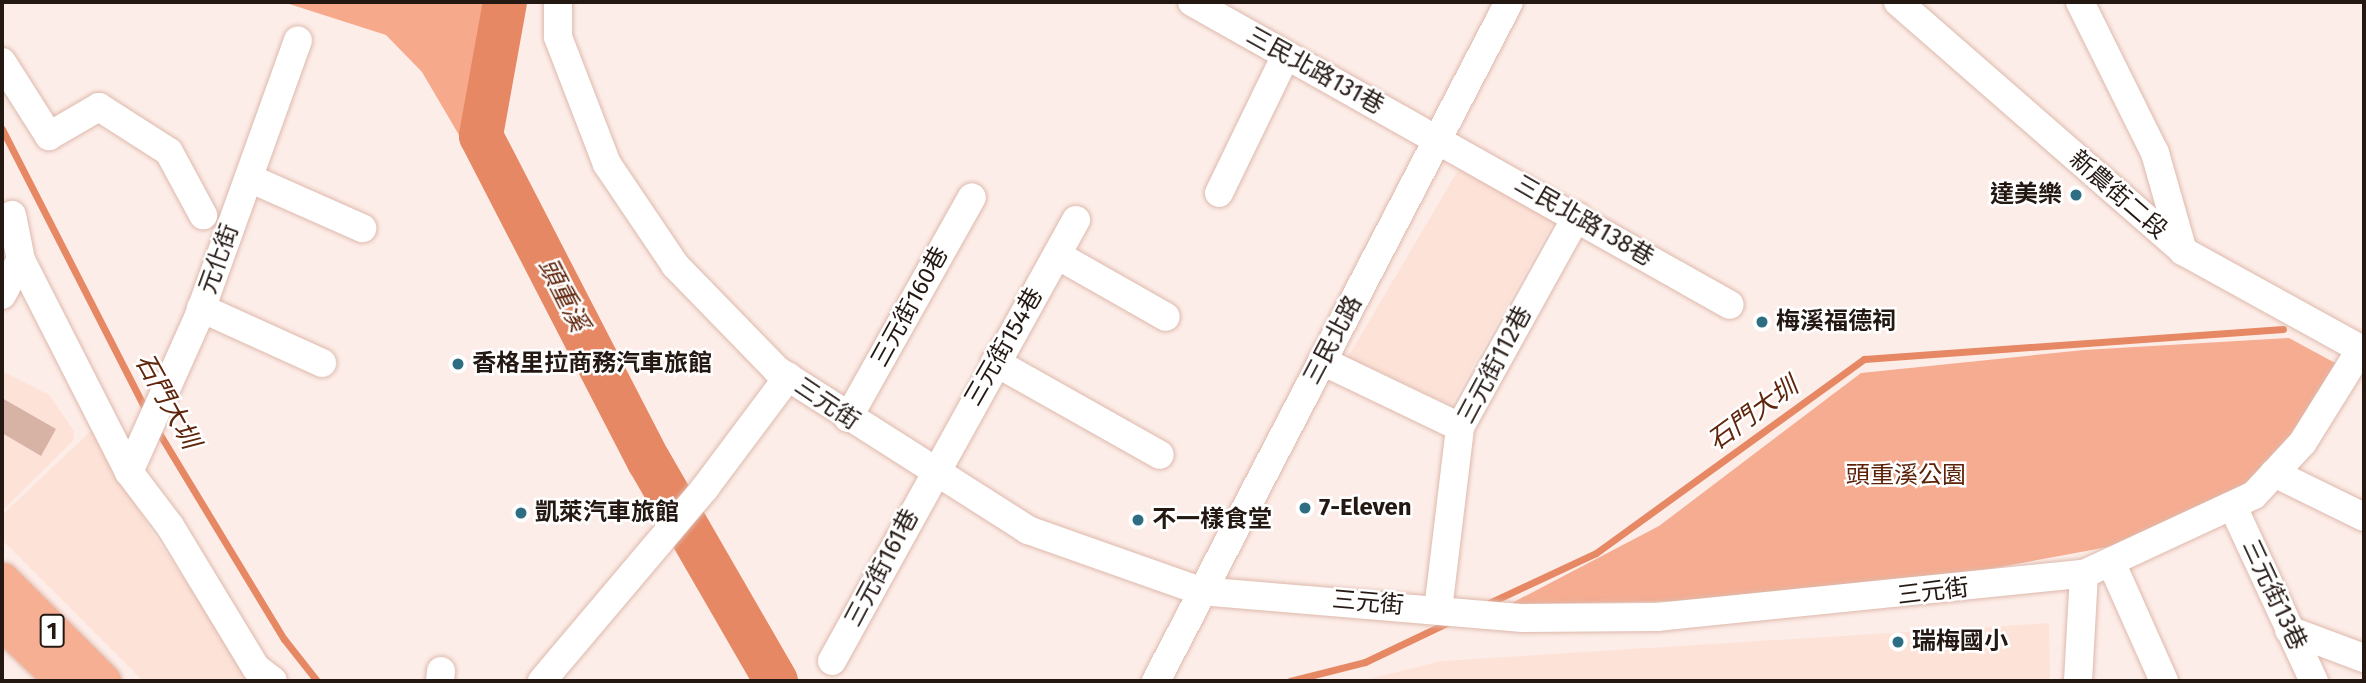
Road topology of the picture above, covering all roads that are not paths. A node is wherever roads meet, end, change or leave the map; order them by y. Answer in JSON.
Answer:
{"nodes":[{"id":1,"x":558,"y":2,"type":"edge"},
{"id":2,"x":1192,"y":2,"type":"edge"},
{"id":3,"x":1509,"y":2,"type":"edge"},
{"id":4,"x":1898,"y":2,"type":"edge"},
{"id":5,"x":2080,"y":2,"type":"edge"},
{"id":6,"x":298,"y":40,"type":"dead end"},
{"id":7,"x":1286,"y":55,"type":"junction"},
{"id":8,"x":2,"y":62,"type":"edge"},
{"id":9,"x":1438,"y":140,"type":"junction"},
{"id":10,"x":249,"y":178,"type":"junction"},
{"id":11,"x":1219,"y":193,"type":"dead end"},
{"id":12,"x":972,"y":197,"type":"dead end"},
{"id":13,"x":12,"y":215,"type":"dead end"},
{"id":14,"x":203,"y":215,"type":"dead end"},
{"id":15,"x":1577,"y":216,"type":"junction"},
{"id":16,"x":1076,"y":219,"type":"dead end"},
{"id":17,"x":362,"y":228,"type":"dead end"},
{"id":18,"x":2183,"y":251,"type":"junction"},
{"id":19,"x":1056,"y":255,"type":"junction"},
{"id":20,"x":20,"y":260,"type":"junction"},
{"id":21,"x":2,"y":295,"type":"edge"},
{"id":22,"x":1730,"y":305,"type":"dead end"},
{"id":23,"x":201,"y":308,"type":"junction"},
{"id":24,"x":1166,"y":317,"type":"dead end"},
{"id":25,"x":2363,"y":350,"type":"edge"},
{"id":26,"x":1322,"y":361,"type":"junction"},
{"id":27,"x":995,"y":362,"type":"junction"},
{"id":28,"x":322,"y":363,"type":"dead end"},
{"id":29,"x":788,"y":377,"type":"junction"},
{"id":30,"x":848,"y":418,"type":"junction"},
{"id":31,"x":1460,"y":426,"type":"junction"},
{"id":32,"x":1160,"y":456,"type":"dead end"},
{"id":33,"x":129,"y":472,"type":"junction"},
{"id":34,"x":2274,"y":473,"type":"junction"},
{"id":35,"x":932,"y":475,"type":"junction"},
{"id":36,"x":2234,"y":509,"type":"junction"},
{"id":37,"x":2364,"y":517,"type":"edge"},
{"id":38,"x":2111,"y":562,"type":"junction"},
{"id":39,"x":2084,"y":574,"type":"junction"},
{"id":40,"x":2,"y":580,"type":"edge"},
{"id":41,"x":1200,"y":591,"type":"junction"},
{"id":42,"x":1446,"y":610,"type":"junction"},
{"id":43,"x":2,"y":622,"type":"edge"},
{"id":44,"x":2289,"y":630,"type":"junction"},
{"id":45,"x":2364,"y":657,"type":"edge"},
{"id":46,"x":832,"y":662,"type":"dead end"},
{"id":47,"x":1157,"y":680,"type":"edge"},
{"id":48,"x":64,"y":681,"type":"edge"},
{"id":49,"x":103,"y":681,"type":"edge"},
{"id":50,"x":273,"y":681,"type":"edge"},
{"id":51,"x":542,"y":681,"type":"edge"},
{"id":52,"x":2078,"y":681,"type":"edge"},
{"id":53,"x":2164,"y":681,"type":"edge"},
{"id":54,"x":2314,"y":681,"type":"edge"}],
"edges":[{"from":1,"to":29,"type":"street","name":"三元街"},
{"from":2,"to":7,"type":"street","name":"三民北路131巷"},
{"from":3,"to":9,"type":"street","name":"三民北路"},
{"from":4,"to":18,"type":"street","name":"新農街二段"},
{"from":5,"to":18,"type":"street"},
{"from":6,"to":10,"type":"street","name":"元化街"},
{"from":7,"to":9,"type":"street","name":"三民北路131巷"},
{"from":7,"to":11,"type":"street"},
{"from":8,"to":14,"type":"street"},
{"from":9,"to":15,"type":"street","name":"三民北路138巷"},
{"from":9,"to":26,"type":"street","name":"三民北路"},
{"from":10,"to":17,"type":"street"},
{"from":10,"to":23,"type":"street","name":"元化街"},
{"from":12,"to":30,"type":"street","name":"三元街160巷"},
{"from":13,"to":20,"type":"street"},
{"from":15,"to":22,"type":"street","name":"三民北路138巷"},
{"from":15,"to":31,"type":"street","name":"三元街112巷"},
{"from":16,"to":19,"type":"street","name":"三元街154巷"},
{"from":18,"to":25,"type":"street","name":"新農街二段"},
{"from":19,"to":24,"type":"street"},
{"from":19,"to":27,"type":"street","name":"三元街154巷"},
{"from":20,"to":21,"type":"street"},
{"from":20,"to":33,"type":"street"},
{"from":23,"to":28,"type":"street"},
{"from":23,"to":33,"type":"street","name":"元化街"},
{"from":25,"to":34,"type":"street","name":"三元街"},
{"from":26,"to":31,"type":"street"},
{"from":26,"to":41,"type":"street","name":"三民北路"},
{"from":27,"to":32,"type":"street"},
{"from":27,"to":35,"type":"street","name":"三元街154巷"},
{"from":29,"to":30,"type":"street","name":"三元街"},
{"from":29,"to":51,"type":"street"},
{"from":30,"to":35,"type":"street","name":"三元街"},
{"from":31,"to":42,"type":"street","name":"三元街112巷"},
{"from":33,"to":50,"type":"street"},
{"from":34,"to":36,"type":"street","name":"三元街"},
{"from":34,"to":37,"type":"street"},
{"from":35,"to":41,"type":"street","name":"三元街"},
{"from":35,"to":46,"type":"street","name":"三元街161巷"},
{"from":36,"to":38,"type":"street","name":"三元街"},
{"from":36,"to":44,"type":"street","name":"三元街13巷"},
{"from":38,"to":39,"type":"street","name":"三元街"},
{"from":38,"to":53,"type":"street"},
{"from":39,"to":42,"type":"street","name":"三元街"},
{"from":39,"to":52,"type":"street"},
{"from":40,"to":49,"type":"main road","number":"1"},
{"from":41,"to":42,"type":"street","name":"三元街"},
{"from":41,"to":47,"type":"street","name":"三民北路"},
{"from":43,"to":48,"type":"main road","number":"1"},
{"from":44,"to":45,"type":"street"},
{"from":44,"to":54,"type":"street","name":"三元街13巷"}]}
